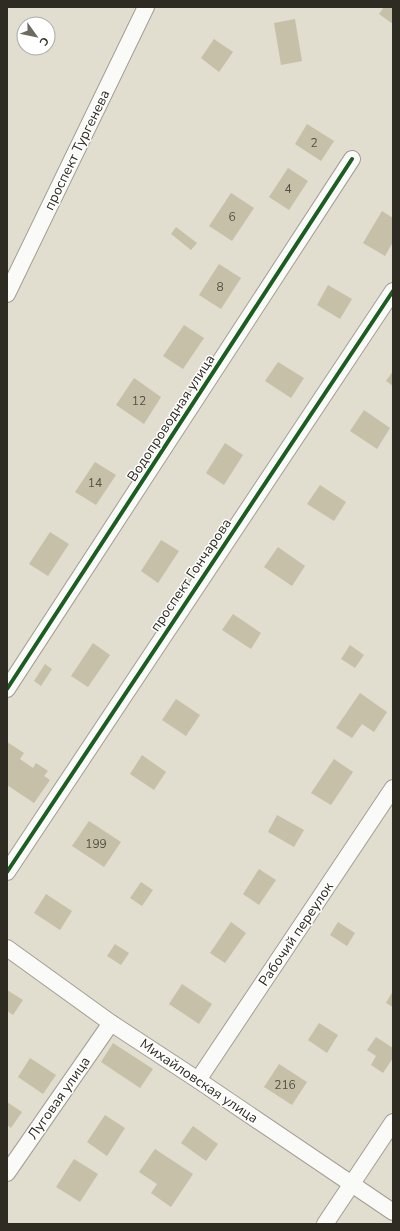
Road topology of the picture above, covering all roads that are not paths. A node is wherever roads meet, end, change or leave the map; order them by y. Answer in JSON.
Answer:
{"nodes":[{"id":1,"x":146,"y":7,"type":"edge"},
{"id":2,"x":352,"y":159,"type":"dead end"},
{"id":3,"x":393,"y":291,"type":"edge"},
{"id":4,"x":7,"y":294,"type":"edge"},
{"id":5,"x":7,"y":689,"type":"edge"},
{"id":6,"x":393,"y":788,"type":"edge"},
{"id":7,"x":7,"y":872,"type":"edge"},
{"id":8,"x":7,"y":948,"type":"edge"},
{"id":9,"x":111,"y":1023,"type":"junction"},
{"id":10,"x":198,"y":1080,"type":"junction"},
{"id":11,"x":393,"y":1122,"type":"edge"},
{"id":12,"x":7,"y":1173,"type":"edge"},
{"id":13,"x":352,"y":1184,"type":"junction"},
{"id":14,"x":393,"y":1212,"type":"edge"},
{"id":15,"x":325,"y":1224,"type":"edge"}],
"edges":[{"from":1,"to":4,"type":"street","name":"проспект Тургенева"},
{"from":2,"to":5,"type":"street","name":"Водопроводная улица"},
{"from":3,"to":7,"type":"street","name":"проспект Гончарова"},
{"from":6,"to":10,"type":"street","name":"Рабочий переулок"},
{"from":8,"to":9,"type":"street","name":"Михайловская улица"},
{"from":9,"to":10,"type":"street","name":"Михайловская улица"},
{"from":9,"to":12,"type":"street","name":"Луговая улица"},
{"from":10,"to":13,"type":"street","name":"Михайловская улица"},
{"from":11,"to":13,"type":"street"},
{"from":13,"to":14,"type":"street","name":"Михайловская улица"},
{"from":13,"to":15,"type":"street"}]}
